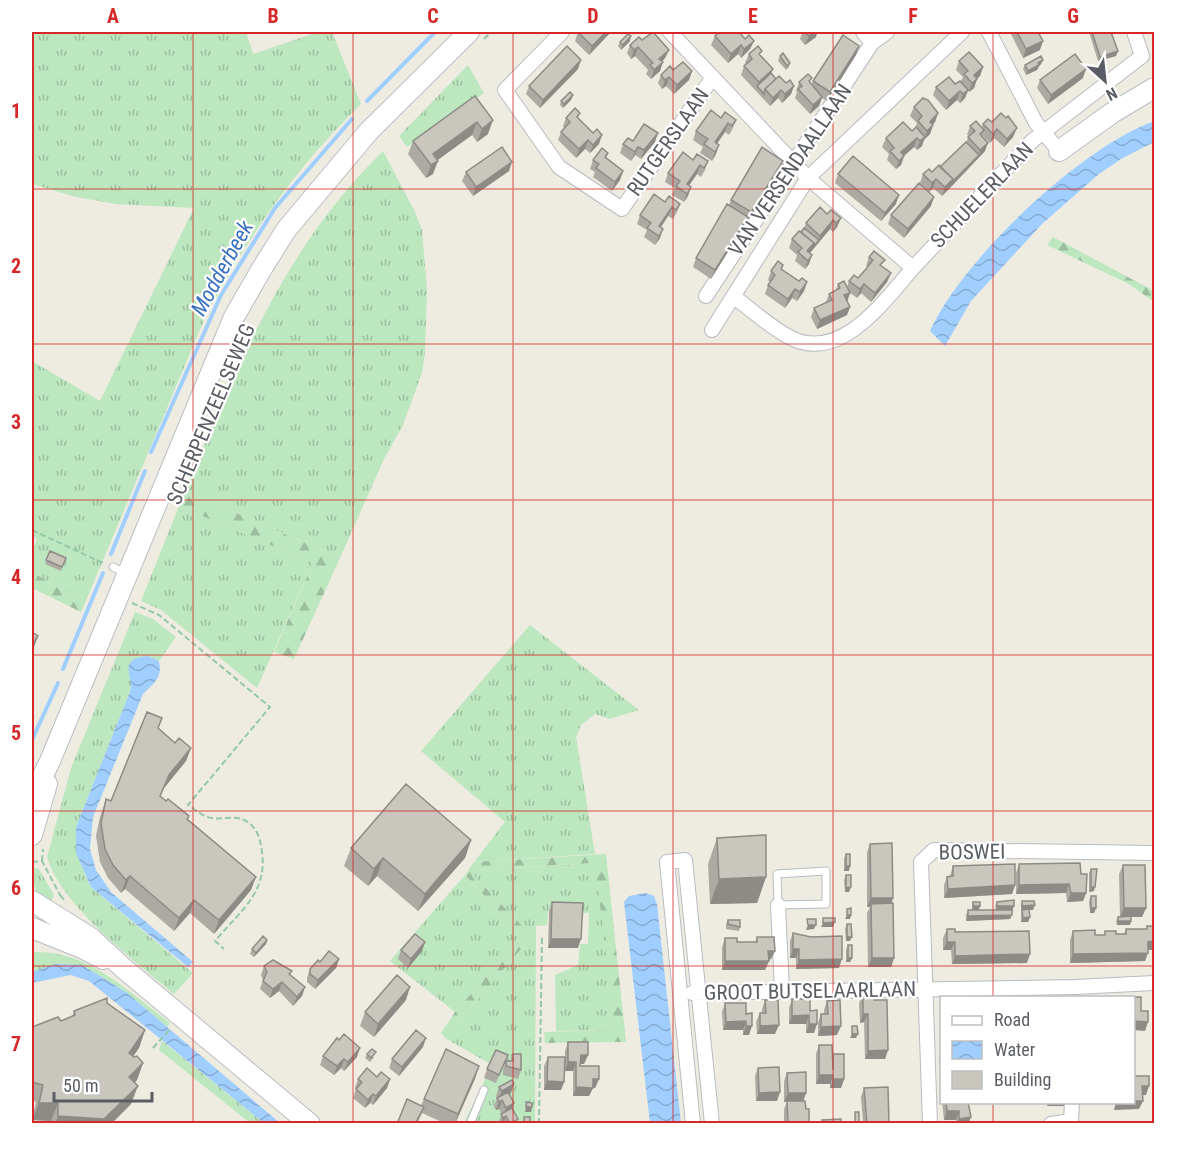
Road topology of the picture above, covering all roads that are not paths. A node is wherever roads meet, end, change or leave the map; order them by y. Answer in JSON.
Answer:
{"nodes":[{"id":1,"x":562,"y":32,"type":"edge"},
{"id":2,"x":670,"y":32,"type":"edge"},
{"id":3,"x":863,"y":32,"type":"edge"},
{"id":4,"x":887,"y":32,"type":"edge"},
{"id":5,"x":962,"y":32,"type":"edge"},
{"id":6,"x":989,"y":32,"type":"edge"},
{"id":7,"x":1134,"y":32,"type":"edge"},
{"id":8,"x":476,"y":35,"type":"edge"},
{"id":9,"x":872,"y":43,"type":"junction"},
{"id":10,"x":713,"y":76,"type":"junction"},
{"id":11,"x":1154,"y":89,"type":"edge"},
{"id":12,"x":1043,"y":132,"type":"junction"},
{"id":13,"x":1059,"y":151,"type":"joint"},
{"id":14,"x":794,"y":162,"type":"junction"},
{"id":15,"x":808,"y":178,"type":"junction"},
{"id":16,"x":913,"y":268,"type":"junction"},
{"id":17,"x":706,"y":296,"type":"dead end"},
{"id":18,"x":734,"y":297,"type":"junction"},
{"id":19,"x":712,"y":330,"type":"dead end"},
{"id":20,"x":50,"y":761,"type":"junction"},
{"id":21,"x":32,"y":798,"type":"edge"},
{"id":22,"x":38,"y":839,"type":"edge"},
{"id":23,"x":1155,"y":853,"type":"edge"},
{"id":24,"x":32,"y":900,"type":"edge"},
{"id":25,"x":778,"y":905,"type":"junction"},
{"id":26,"x":32,"y":908,"type":"edge"},
{"id":27,"x":32,"y":928,"type":"edge"},
{"id":28,"x":122,"y":967,"type":"junction"},
{"id":29,"x":1155,"y":983,"type":"edge"},
{"id":30,"x":923,"y":989,"type":"junction"},
{"id":31,"x":782,"y":991,"type":"junction"},
{"id":32,"x":1075,"y":992,"type":"edge"},
{"id":33,"x":699,"y":993,"type":"junction"},
{"id":34,"x":681,"y":994,"type":"junction"},
{"id":35,"x":484,"y":1090,"type":"dead end"},
{"id":36,"x":1072,"y":1104,"type":"edge"},
{"id":37,"x":310,"y":1124,"type":"edge"},
{"id":38,"x":470,"y":1124,"type":"edge"},
{"id":39,"x":693,"y":1124,"type":"edge"},
{"id":40,"x":712,"y":1124,"type":"edge"},
{"id":41,"x":930,"y":1124,"type":"edge"},
{"id":42,"x":1051,"y":1124,"type":"edge"}],
"edges":[{"from":1,"to":10,"type":"street","name":"RUTGERSLAAN"},
{"from":2,"to":10,"type":"street"},
{"from":3,"to":9,"type":"street"},
{"from":4,"to":9,"type":"street"},
{"from":5,"to":15,"type":"street","name":"VAN VERSENDAALLAAN"},
{"from":6,"to":12,"type":"street"},
{"from":7,"to":12,"type":"street","name":"SCHUELERLAAN"},
{"from":8,"to":20,"type":"main road","name":"SCHERPENZEELSEWEG"},
{"from":9,"to":14,"type":"street","name":"VAN VERSENDAALLAAN"},
{"from":10,"to":14,"type":"street"},
{"from":11,"to":13,"type":"main road"},
{"from":12,"to":13,"type":"street"},
{"from":12,"to":16,"type":"street","name":"SCHUELERLAAN"},
{"from":14,"to":15,"type":"street"},
{"from":14,"to":17,"type":"street","name":"VAN VERSENDAALLAAN"},
{"from":15,"to":16,"type":"street"},
{"from":15,"to":18,"type":"street","name":"VAN VERSENDAALLAAN"},
{"from":16,"to":18,"type":"street","name":"SCHUELERLAAN"},
{"from":18,"to":19,"type":"street","name":"VAN VERSENDAALLAAN"},
{"from":20,"to":21,"type":"main road","name":"SCHERPENZEELSEWEG"},
{"from":20,"to":22,"type":"main road","name":"SCHERPENZEELSEWEG"},
{"from":23,"to":30,"type":"street","name":"BOSWEI"},
{"from":24,"to":26,"type":"main road"},
{"from":24,"to":28,"type":"main road"},
{"from":25,"to":25,"type":"lane"},
{"from":25,"to":31,"type":"street"},
{"from":27,"to":28,"type":"main road"},
{"from":28,"to":37,"type":"main road"},
{"from":29,"to":32,"type":"street","name":"GROOT BUTSELAARLAAN"},
{"from":30,"to":31,"type":"street","name":"GROOT BUTSELAARLAAN"},
{"from":30,"to":32,"type":"street","name":"GROOT BUTSELAARLAAN"},
{"from":30,"to":41,"type":"street"},
{"from":31,"to":33,"type":"street","name":"GROOT BUTSELAARLAAN"},
{"from":33,"to":34,"type":"street","name":"GROOT BUTSELAARLAAN"},
{"from":33,"to":34,"type":"street"},
{"from":33,"to":40,"type":"street"},
{"from":34,"to":39,"type":"street"},
{"from":35,"to":38,"type":"lane"},
{"from":36,"to":42,"type":"street"}]}
